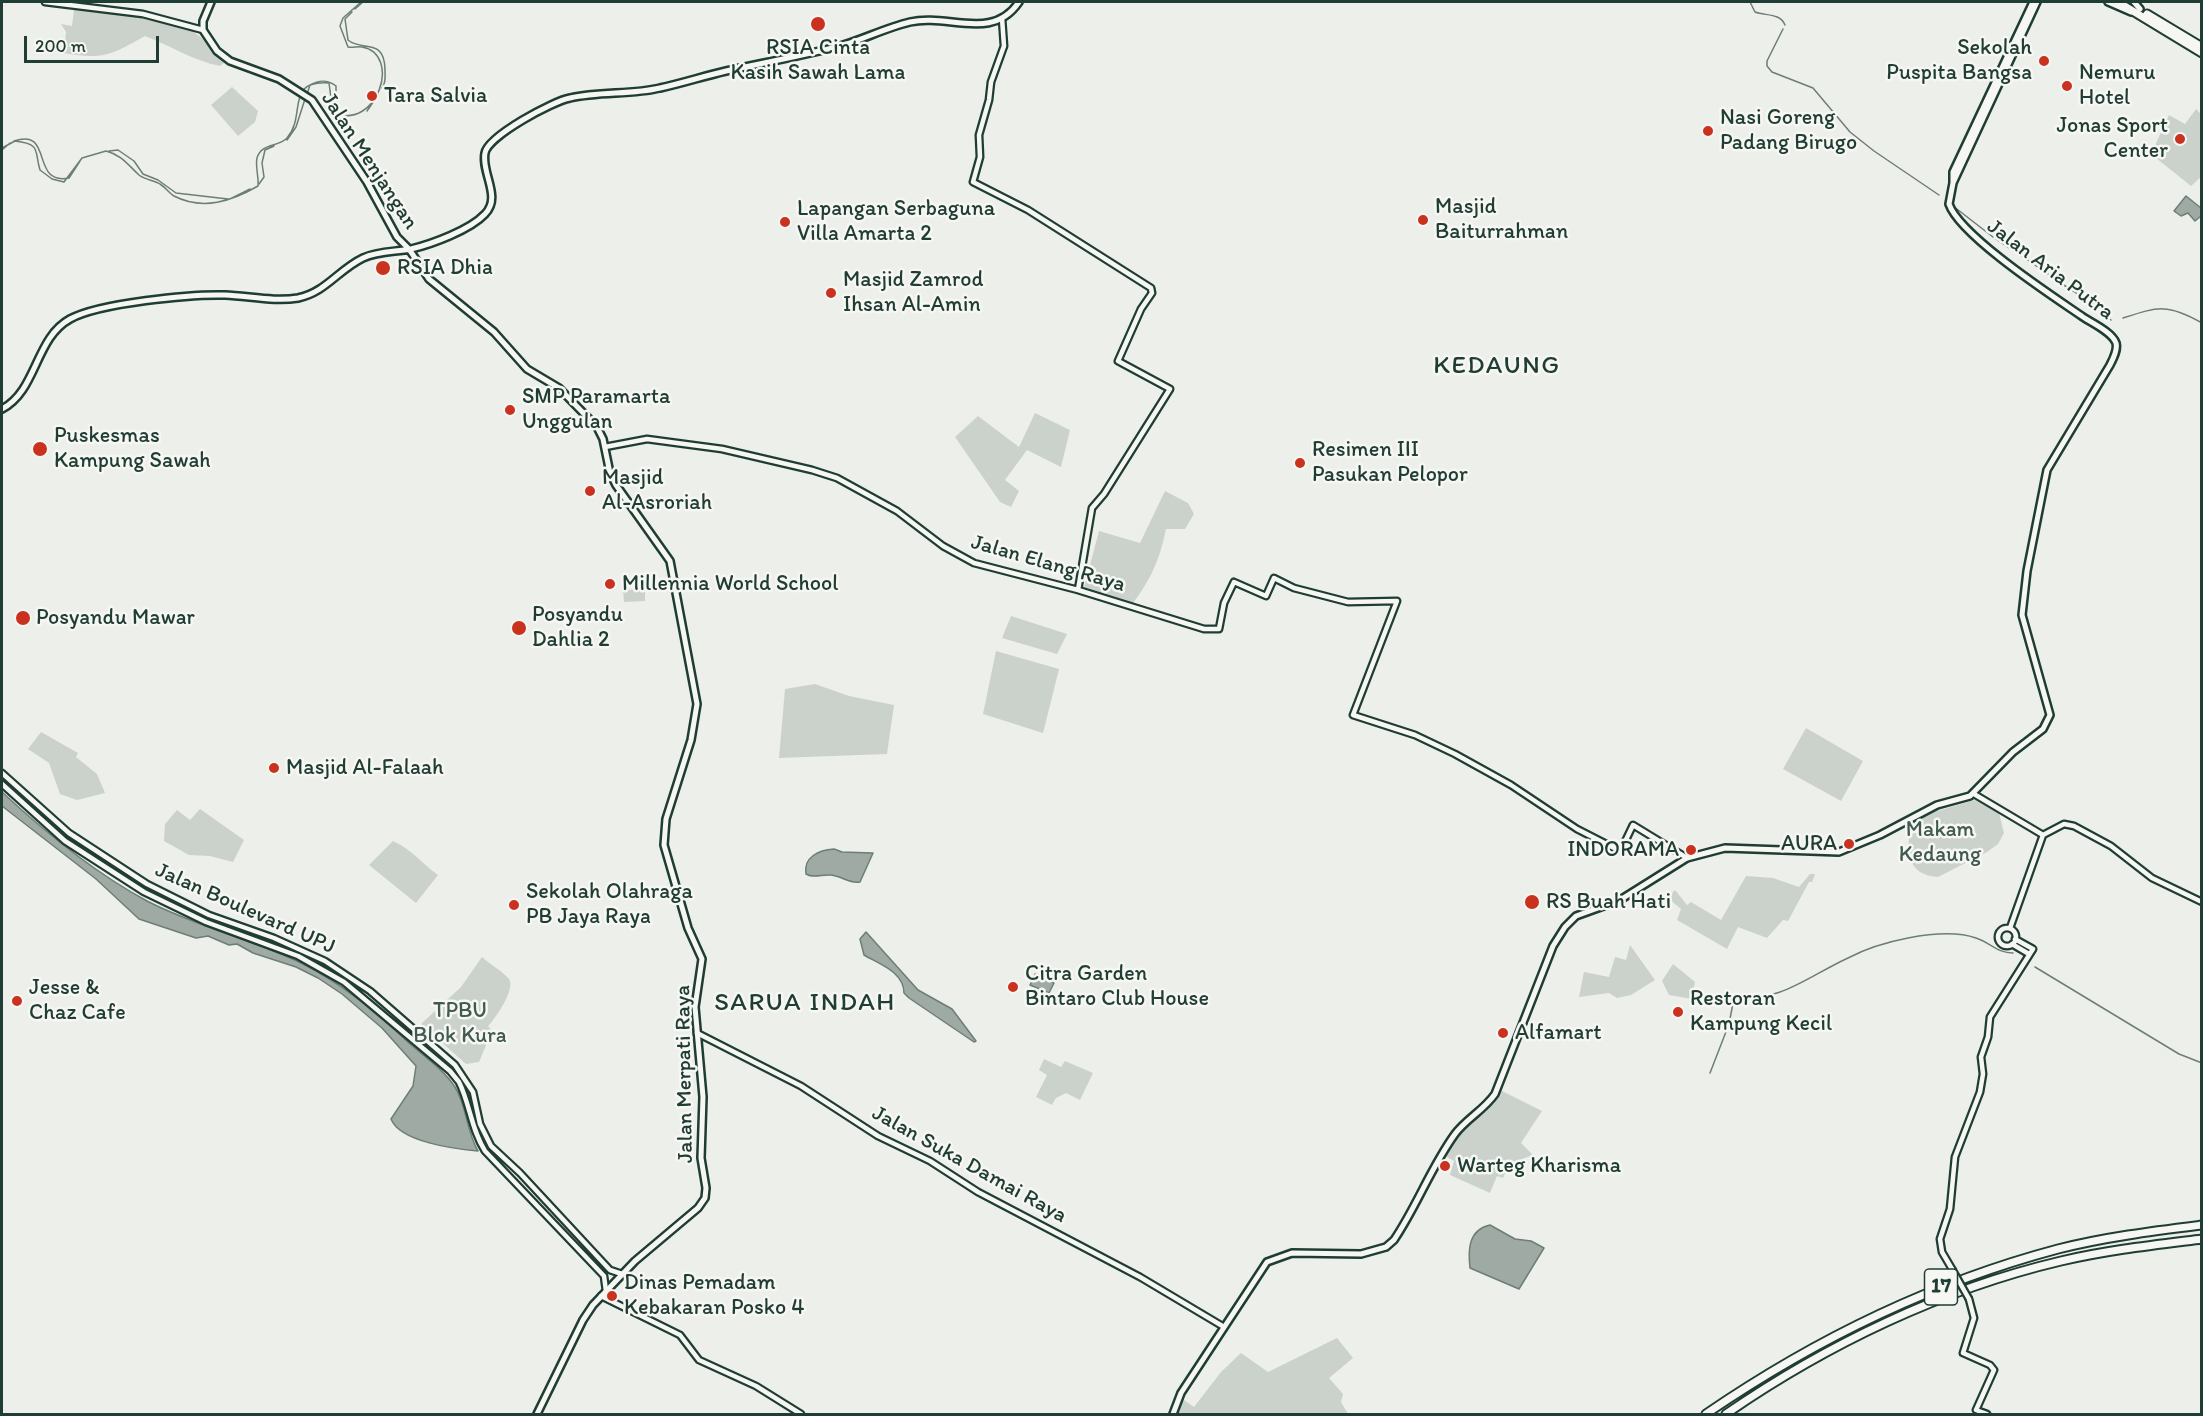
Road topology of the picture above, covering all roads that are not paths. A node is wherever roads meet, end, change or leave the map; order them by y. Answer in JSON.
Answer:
{"nodes":[{"id":1,"x":45,"y":2,"type":"edge"},
{"id":2,"x":211,"y":2,"type":"edge"},
{"id":3,"x":1019,"y":2,"type":"edge"},
{"id":4,"x":2035,"y":2,"type":"edge"},
{"id":5,"x":2108,"y":2,"type":"edge"},
{"id":6,"x":2118,"y":2,"type":"edge"},
{"id":7,"x":2130,"y":3,"type":"edge"},
{"id":8,"x":2139,"y":11,"type":"junction"},
{"id":9,"x":1002,"y":18,"type":"junction"},
{"id":10,"x":203,"y":30,"type":"junction"},
{"id":11,"x":2202,"y":47,"type":"edge"},
{"id":12,"x":2202,"y":52,"type":"edge"},
{"id":13,"x":409,"y":249,"type":"junction"},
{"id":14,"x":2,"y":409,"type":"edge"},
{"id":15,"x":605,"y":447,"type":"junction"},
{"id":16,"x":1078,"y":590,"type":"junction"},
{"id":17,"x":2,"y":773,"type":"edge"},
{"id":18,"x":2,"y":784,"type":"edge"},
{"id":19,"x":1974,"y":794,"type":"junction"},
{"id":20,"x":2043,"y":835,"type":"junction"},
{"id":21,"x":1687,"y":858,"type":"junction"},
{"id":22,"x":2202,"y":902,"type":"edge"},
{"id":23,"x":2010,"y":928,"type":"junction"},
{"id":24,"x":2014,"y":941,"type":"junction"},
{"id":25,"x":2030,"y":954,"type":"junction"},
{"id":26,"x":697,"y":1034,"type":"junction"},
{"id":27,"x":2202,"y":1225,"type":"edge"},
{"id":28,"x":2202,"y":1239,"type":"edge"},
{"id":29,"x":610,"y":1270,"type":"junction"},
{"id":30,"x":622,"y":1274,"type":"junction"},
{"id":31,"x":604,"y":1276,"type":"junction"},
{"id":32,"x":606,"y":1291,"type":"junction"},
{"id":33,"x":601,"y":1296,"type":"junction"},
{"id":34,"x":1224,"y":1327,"type":"junction"},
{"id":35,"x":537,"y":1414,"type":"edge"},
{"id":36,"x":801,"y":1414,"type":"edge"},
{"id":37,"x":1173,"y":1414,"type":"edge"},
{"id":38,"x":1706,"y":1414,"type":"edge"},
{"id":39,"x":1726,"y":1414,"type":"edge"},
{"id":40,"x":1987,"y":1414,"type":"edge"}],
"edges":[{"from":1,"to":10,"type":"street"},
{"from":2,"to":10,"type":"main road"},
{"from":3,"to":9,"type":"main road"},
{"from":4,"to":19,"type":"main road","name":"Jalan Aria Putra"},
{"from":5,"to":8,"type":"main road"},
{"from":6,"to":7,"type":"highway"},
{"from":7,"to":8,"type":"highway"},
{"from":8,"to":11,"type":"highway"},
{"from":8,"to":12,"type":"highway"},
{"from":9,"to":13,"type":"main road"},
{"from":9,"to":16,"type":"street"},
{"from":10,"to":13,"type":"main road","name":"Jalan Menjangan"},
{"from":13,"to":14,"type":"main road"},
{"from":13,"to":15,"type":"main road","name":"Jalan Merpati Raya"},
{"from":15,"to":16,"type":"street","name":"Jalan Elang Raya"},
{"from":15,"to":26,"type":"main road","name":"Jalan Merpati Raya"},
{"from":16,"to":21,"type":"street","name":"Jalan Elang Raya"},
{"from":17,"to":29,"type":"street","name":"Jalan Boulevard UPJ"},
{"from":18,"to":31,"type":"street","name":"Jalan Boulevard UPJ"},
{"from":19,"to":20,"type":"street"},
{"from":19,"to":21,"type":"main road"},
{"from":20,"to":22,"type":"street"},
{"from":20,"to":23,"type":"street"},
{"from":21,"to":34,"type":"main road"},
{"from":23,"to":24,"type":"street"},
{"from":23,"to":24,"type":"street"},
{"from":24,"to":25,"type":"street"},
{"from":24,"to":25,"type":"street"},
{"from":25,"to":40,"type":"street","bridge":true},
{"from":26,"to":30,"type":"main road","name":"Jalan Merpati Raya"},
{"from":26,"to":34,"type":"street","name":"Jalan Suka Damai Raya"},
{"from":27,"to":38,"type":"highway","number":"17"},
{"from":28,"to":39,"type":"highway","number":"17"},
{"from":29,"to":30,"type":"street","name":"Jalan Boulevard UPJ"},
{"from":29,"to":31,"type":"street"},
{"from":30,"to":32,"type":"main road","name":"Jalan Merpati Raya"},
{"from":31,"to":32,"type":"street"},
{"from":32,"to":33,"type":"main road","name":"Jalan Merpati Raya"},
{"from":33,"to":35,"type":"main road","name":"Jalan Merpati Raya"},
{"from":33,"to":36,"type":"street"},
{"from":34,"to":37,"type":"main road"}]}
